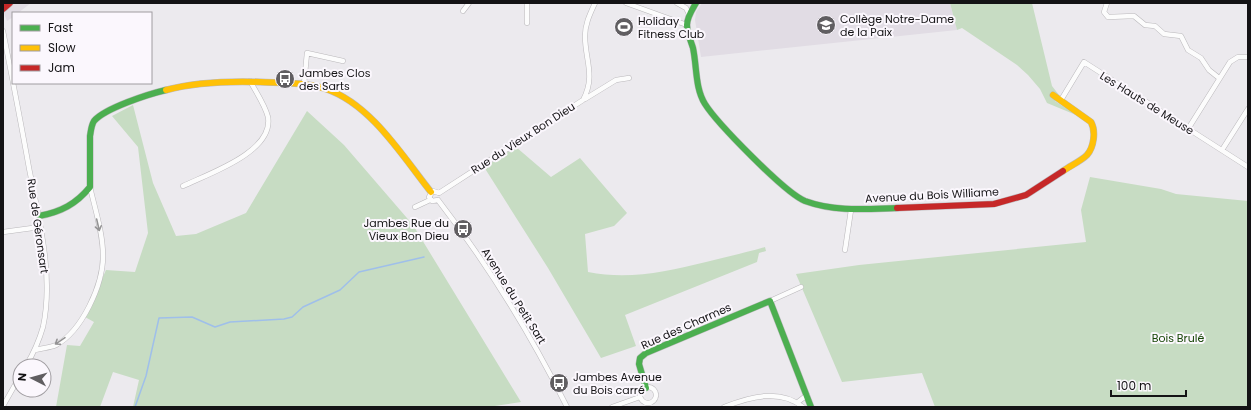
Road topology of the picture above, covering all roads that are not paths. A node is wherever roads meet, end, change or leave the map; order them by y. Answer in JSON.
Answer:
{"nodes":[{"id":1,"x":10,"y":3,"type":"edge"},
{"id":2,"x":469,"y":3,"type":"edge"},
{"id":3,"x":527,"y":3,"type":"edge"},
{"id":4,"x":595,"y":3,"type":"edge"},
{"id":5,"x":626,"y":3,"type":"edge"},
{"id":6,"x":677,"y":3,"type":"edge"},
{"id":7,"x":691,"y":3,"type":"edge"},
{"id":8,"x":696,"y":3,"type":"edge"},
{"id":9,"x":1107,"y":3,"type":"edge"},
{"id":10,"x":3,"y":8,"type":"edge"},
{"id":11,"x":686,"y":8,"type":"junction"},
{"id":12,"x":463,"y":11,"type":"dead end"},
{"id":13,"x":689,"y":14,"type":"junction"},
{"id":14,"x":527,"y":23,"type":"dead end"},
{"id":15,"x":687,"y":24,"type":"junction"},
{"id":16,"x":3,"y":31,"type":"edge"},
{"id":17,"x":1248,"y":57,"type":"edge"},
{"id":18,"x":343,"y":61,"type":"dead end"},
{"id":19,"x":12,"y":77,"type":"edge"},
{"id":20,"x":629,"y":78,"type":"dead end"},
{"id":21,"x":1219,"y":78,"type":"junction"},
{"id":22,"x":250,"y":82,"type":"junction"},
{"id":23,"x":13,"y":84,"type":"edge"},
{"id":24,"x":304,"y":84,"type":"junction"},
{"id":25,"x":1053,"y":95,"type":"dead end"},
{"id":26,"x":583,"y":100,"type":"junction"},
{"id":27,"x":1061,"y":100,"type":"junction"},
{"id":28,"x":1248,"y":109,"type":"edge"},
{"id":29,"x":1188,"y":128,"type":"junction"},
{"id":30,"x":1222,"y":150,"type":"junction"},
{"id":31,"x":1248,"y":167,"type":"edge"},
{"id":32,"x":183,"y":186,"type":"dead end"},
{"id":33,"x":90,"y":187,"type":"junction"},
{"id":34,"x":431,"y":192,"type":"junction"},
{"id":35,"x":439,"y":193,"type":"junction"},
{"id":36,"x":430,"y":200,"type":"junction"},
{"id":37,"x":438,"y":200,"type":"junction"},
{"id":38,"x":415,"y":207,"type":"dead end"},
{"id":39,"x":851,"y":210,"type":"junction"},
{"id":40,"x":39,"y":216,"type":"junction"},
{"id":41,"x":40,"y":227,"type":"junction"},
{"id":42,"x":3,"y":232,"type":"edge"},
{"id":43,"x":845,"y":250,"type":"dead end"},
{"id":44,"x":801,"y":287,"type":"dead end"},
{"id":45,"x":770,"y":301,"type":"junction"},
{"id":46,"x":35,"y":350,"type":"junction"},
{"id":47,"x":30,"y":358,"type":"edge"},
{"id":48,"x":646,"y":388,"type":"junction"},
{"id":49,"x":12,"y":390,"type":"edge"},
{"id":50,"x":806,"y":395,"type":"junction"},
{"id":51,"x":640,"y":396,"type":"junction"},
{"id":52,"x":798,"y":402,"type":"junction"},
{"id":53,"x":650,"y":405,"type":"edge"},
{"id":54,"x":3,"y":406,"type":"edge"},
{"id":55,"x":567,"y":407,"type":"edge"},
{"id":56,"x":612,"y":407,"type":"edge"},
{"id":57,"x":724,"y":407,"type":"edge"},
{"id":58,"x":803,"y":407,"type":"edge"},
{"id":59,"x":811,"y":407,"type":"edge"}],
"edges":[{"from":1,"to":10,"type":"street"},
{"from":2,"to":12,"type":"street"},
{"from":3,"to":14,"type":"street"},
{"from":4,"to":26,"type":"street","name":"Rue du Vieux Bon Dieu"},
{"from":5,"to":15,"type":"street"},
{"from":6,"to":11,"type":"street"},
{"from":7,"to":11,"type":"street"},
{"from":8,"to":13,"type":"street"},
{"from":9,"to":21,"type":"street"},
{"from":11,"to":13,"type":"street"},
{"from":13,"to":15,"type":"street"},
{"from":15,"to":39,"type":"street","name":"Avenue du Bois Williame"},
{"from":16,"to":19,"type":"street","name":"Rue de Géronsart"},
{"from":17,"to":21,"type":"street"},
{"from":18,"to":24,"type":"street"},
{"from":20,"to":26,"type":"street"},
{"from":21,"to":29,"type":"street"},
{"from":22,"to":24,"type":"street"},
{"from":22,"to":32,"type":"street"},
{"from":22,"to":33,"type":"street"},
{"from":23,"to":40,"type":"street","name":"Rue de Géronsart"},
{"from":24,"to":34,"type":"street"},
{"from":25,"to":27,"type":"street","name":"Avenue du Bois Williame"},
{"from":26,"to":35,"type":"street","name":"Rue du Vieux Bon Dieu"},
{"from":27,"to":29,"type":"street","name":"Les Hauts de Meuse"},
{"from":27,"to":39,"type":"street","name":"Avenue du Bois Williame"},
{"from":28,"to":30,"type":"street"},
{"from":29,"to":30,"type":"street","name":"Les Hauts de Meuse"},
{"from":30,"to":31,"type":"street","name":"Les Hauts de Meuse"},
{"from":33,"to":40,"type":"street"},
{"from":33,"to":46,"type":"street","one_way":true},
{"from":34,"to":35,"type":"street"},
{"from":34,"to":36,"type":"street"},
{"from":35,"to":37,"type":"street"},
{"from":36,"to":37,"type":"street"},
{"from":36,"to":38,"type":"street"},
{"from":37,"to":55,"type":"street","name":"Avenue du Petit Sart"},
{"from":39,"to":43,"type":"street","name":"Avenue du Bois Williame"},
{"from":40,"to":41,"type":"street","name":"Rue de Géronsart"},
{"from":41,"to":42,"type":"street"},
{"from":41,"to":46,"type":"street","name":"Rue de Géronsart"},
{"from":44,"to":45,"type":"street","name":"Rue des Charmes"},
{"from":45,"to":48,"type":"street","name":"Rue des Charmes"},
{"from":45,"to":50,"type":"street"},
{"from":46,"to":47,"type":"street","name":"Rue de Géronsart"},
{"from":48,"to":51,"type":"street"},
{"from":48,"to":53,"type":"street"},
{"from":49,"to":54,"type":"street"},
{"from":50,"to":52,"type":"street"},
{"from":50,"to":59,"type":"street"},
{"from":51,"to":53,"type":"street"},
{"from":51,"to":56,"type":"street"},
{"from":52,"to":57,"type":"street"},
{"from":52,"to":58,"type":"street"}]}
